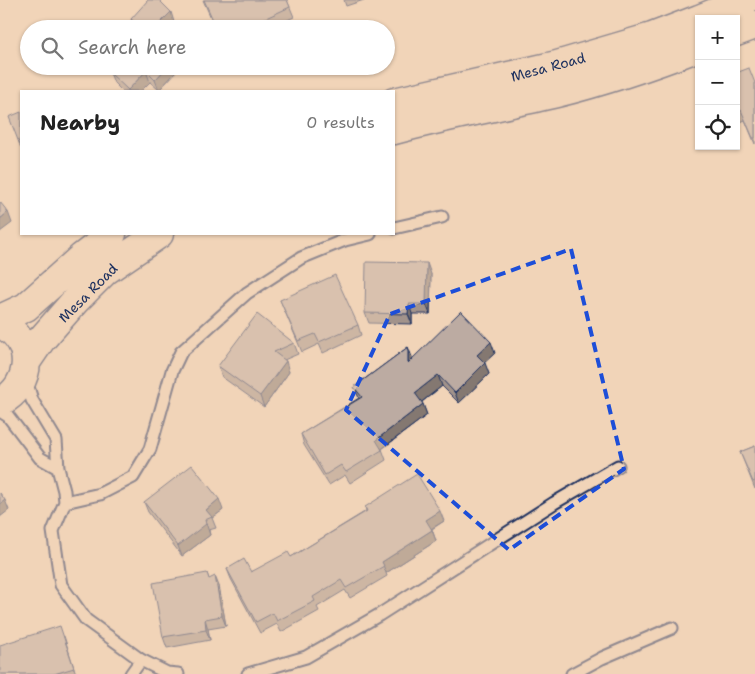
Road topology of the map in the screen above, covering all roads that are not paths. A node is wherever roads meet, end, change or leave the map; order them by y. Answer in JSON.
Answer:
{"nodes":[{"id":1,"x":746,"y":0,"type":"edge"},
{"id":2,"x":709,"y":15,"type":"edge"},
{"id":3,"x":695,"y":21,"type":"edge"},
{"id":4,"x":755,"y":25,"type":"edge"},
{"id":5,"x":740,"y":31,"type":"edge"},
{"id":6,"x":695,"y":49,"type":"edge"},
{"id":7,"x":395,"y":102,"type":"edge"},
{"id":8,"x":395,"y":130,"type":"edge"},
{"id":9,"x":442,"y":217,"type":"dead end"},
{"id":10,"x":395,"y":228,"type":"edge"},
{"id":11,"x":111,"y":235,"type":"edge"},
{"id":12,"x":158,"y":235,"type":"edge"},
{"id":13,"x":366,"y":235,"type":"edge"},
{"id":14,"x":0,"y":319,"type":"edge"},
{"id":15,"x":0,"y":324,"type":"edge"},
{"id":16,"x":25,"y":369,"type":"junction"},
{"id":17,"x":0,"y":402,"type":"edge"},
{"id":18,"x":0,"y":411,"type":"edge"},
{"id":19,"x":618,"y":466,"type":"dead end"},
{"id":20,"x":58,"y":468,"type":"junction"},
{"id":21,"x":65,"y":502,"type":"junction"},
{"id":22,"x":672,"y":628,"type":"dead end"},
{"id":23,"x":141,"y":660,"type":"junction"},
{"id":24,"x":132,"y":674,"type":"edge"},
{"id":25,"x":178,"y":674,"type":"edge"},
{"id":26,"x":248,"y":674,"type":"edge"},
{"id":27,"x":572,"y":674,"type":"edge"}],
"edges":[{"from":1,"to":2,"type":"main road","name":"Mesa Road"},
{"from":3,"to":7,"type":"main road","name":"Mesa Road"},
{"from":4,"to":5,"type":"main road"},
{"from":6,"to":8,"type":"main road","name":"Mesa Road"},
{"from":9,"to":10,"type":"lane"},
{"from":11,"to":14,"type":"main road","name":"Mesa Road"},
{"from":12,"to":16,"type":"main road","name":"Mesa Road"},
{"from":13,"to":21,"type":"lane"},
{"from":15,"to":16,"type":"main road"},
{"from":16,"to":17,"type":"main road","name":"Mesa Road"},
{"from":16,"to":20,"type":"lane"},
{"from":18,"to":20,"type":"lane"},
{"from":19,"to":26,"type":"lane"},
{"from":20,"to":21,"type":"lane"},
{"from":21,"to":23,"type":"lane"},
{"from":22,"to":27,"type":"lane"},
{"from":23,"to":24,"type":"lane"},
{"from":23,"to":25,"type":"lane"}]}
